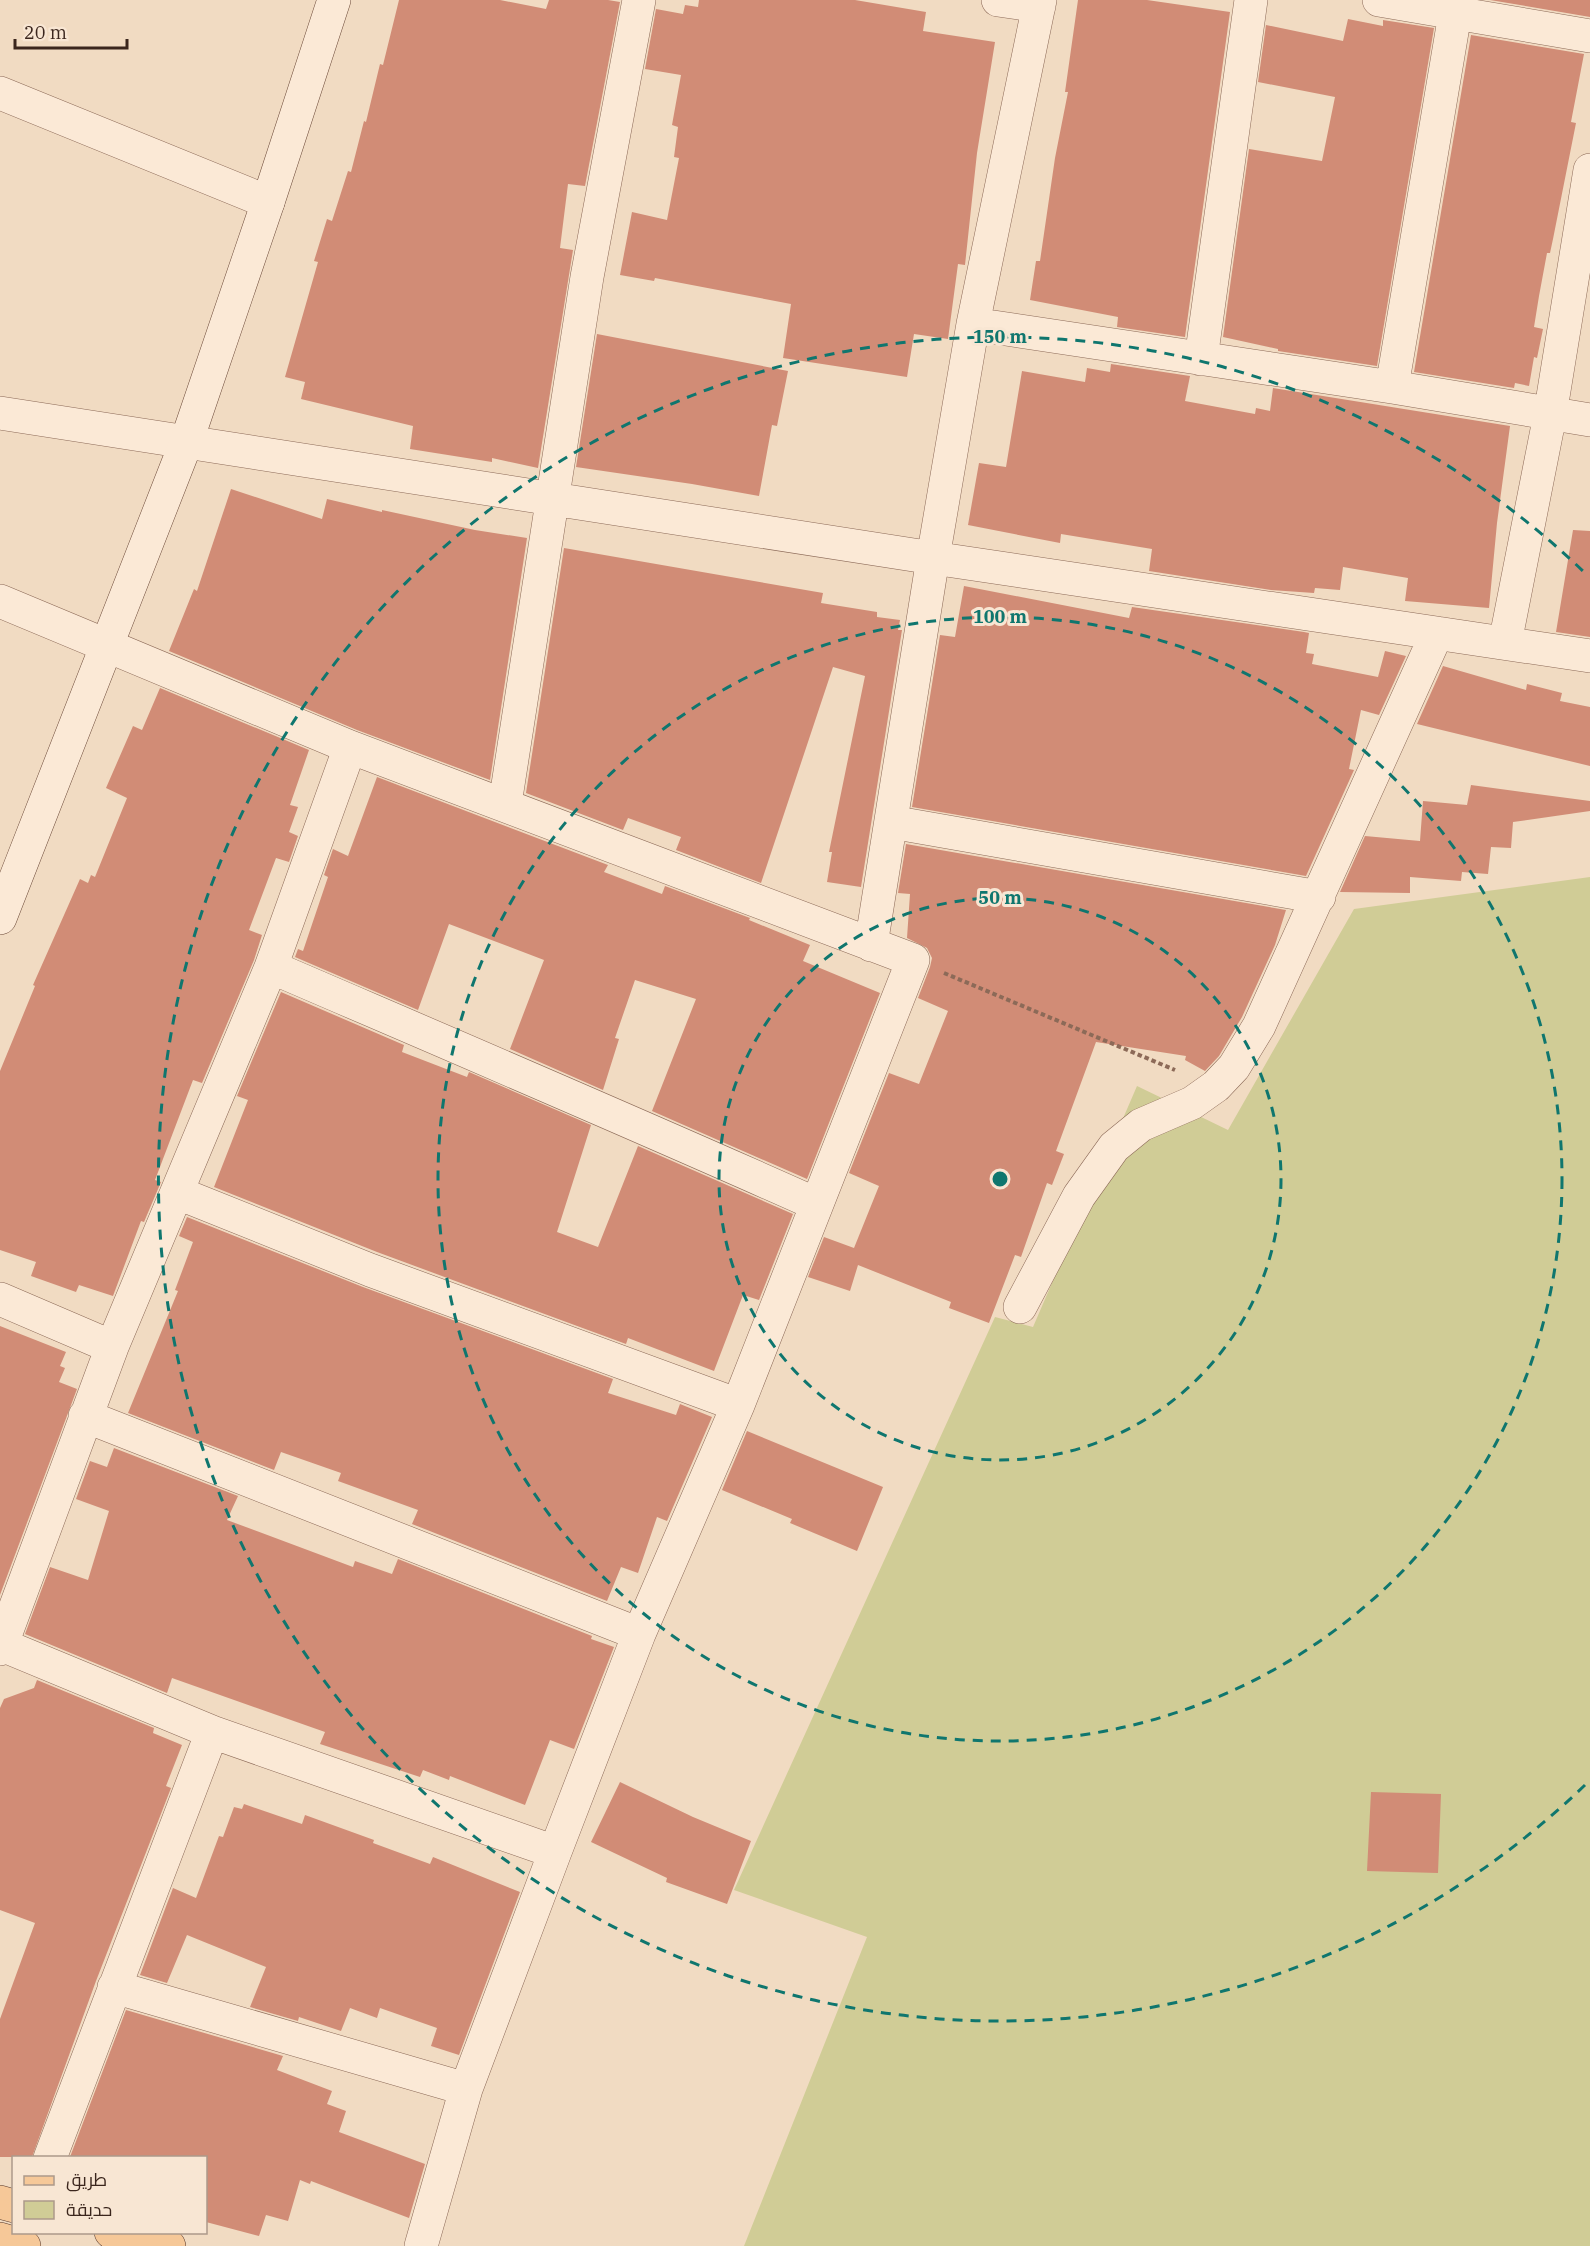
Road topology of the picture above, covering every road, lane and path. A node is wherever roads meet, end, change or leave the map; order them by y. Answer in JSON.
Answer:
{"nodes":[{"id":1,"x":334,"y":0,"type":"edge"},
{"id":2,"x":639,"y":0,"type":"edge"},
{"id":3,"x":998,"y":0,"type":"edge"},
{"id":4,"x":1251,"y":0,"type":"edge"},
{"id":5,"x":1378,"y":0,"type":"edge"},
{"id":6,"x":1039,"y":3,"type":"edge"},
{"id":7,"x":1455,"y":14,"type":"junction"},
{"id":8,"x":1590,"y":36,"type":"edge"},
{"id":9,"x":0,"y":93,"type":"edge"},
{"id":10,"x":1590,"y":170,"type":"edge"},
{"id":11,"x":268,"y":202,"type":"junction"},
{"id":12,"x":973,"y":324,"type":"junction"},
{"id":13,"x":1202,"y":359,"type":"junction"},
{"id":14,"x":1392,"y":387,"type":"junction"},
{"id":15,"x":0,"y":412,"type":"edge"},
{"id":16,"x":1550,"y":415,"type":"junction"},
{"id":17,"x":1590,"y":420,"type":"edge"},
{"id":18,"x":186,"y":442,"type":"junction"},
{"id":19,"x":554,"y":499,"type":"junction"},
{"id":20,"x":933,"y":558,"type":"junction"},
{"id":21,"x":0,"y":601,"type":"edge"},
{"id":22,"x":1437,"y":633,"type":"junction"},
{"id":23,"x":1505,"y":643,"type":"junction"},
{"id":24,"x":106,"y":644,"type":"junction"},
{"id":25,"x":1590,"y":656,"type":"edge"},
{"id":26,"x":350,"y":747,"type":"junction"},
{"id":27,"x":506,"y":804,"type":"junction"},
{"id":28,"x":891,"y":822,"type":"junction"},
{"id":29,"x":1319,"y":897,"type":"junction"},
{"id":30,"x":0,"y":918,"type":"edge"},
{"id":31,"x":871,"y":945,"type":"junction"},
{"id":32,"x":913,"y":960,"type":"junction"},
{"id":33,"x":270,"y":966,"type":"junction"},
{"id":34,"x":1216,"y":1086,"type":"junction"},
{"id":35,"x":178,"y":1193,"type":"junction"},
{"id":36,"x":816,"y":1204,"type":"junction"},
{"id":37,"x":0,"y":1299,"type":"edge"},
{"id":38,"x":1020,"y":1307,"type":"dead end"},
{"id":39,"x":112,"y":1347,"type":"junction"},
{"id":40,"x":738,"y":1405,"type":"junction"},
{"id":41,"x":86,"y":1416,"type":"junction"},
{"id":42,"x":639,"y":1634,"type":"junction"},
{"id":43,"x":1,"y":1647,"type":"edge"},
{"id":44,"x":212,"y":1732,"type":"junction"},
{"id":45,"x":555,"y":1852,"type":"junction"},
{"id":46,"x":114,"y":1987,"type":"junction"},
{"id":47,"x":466,"y":2090,"type":"junction"},
{"id":48,"x":50,"y":2156,"type":"edge"},
{"id":49,"x":119,"y":2234,"type":"edge"},
{"id":50,"x":0,"y":2239,"type":"edge"},
{"id":51,"x":24,"y":2246,"type":"edge"},
{"id":52,"x":169,"y":2246,"type":"edge"},
{"id":53,"x":422,"y":2246,"type":"edge"}],
"edges":[{"from":1,"to":11,"type":"street"},
{"from":2,"to":19,"type":"street"},
{"from":3,"to":6,"type":"street"},
{"from":4,"to":13,"type":"street"},
{"from":5,"to":7,"type":"street"},
{"from":6,"to":12,"type":"street"},
{"from":7,"to":8,"type":"street"},
{"from":7,"to":14,"type":"street"},
{"from":9,"to":11,"type":"street"},
{"from":10,"to":16,"type":"street"},
{"from":11,"to":18,"type":"street"},
{"from":12,"to":13,"type":"street"},
{"from":12,"to":20,"type":"street"},
{"from":13,"to":14,"type":"street"},
{"from":14,"to":16,"type":"street"},
{"from":15,"to":18,"type":"street"},
{"from":16,"to":17,"type":"street"},
{"from":16,"to":23,"type":"street"},
{"from":18,"to":19,"type":"street"},
{"from":18,"to":24,"type":"street"},
{"from":19,"to":20,"type":"street"},
{"from":19,"to":27,"type":"street"},
{"from":20,"to":22,"type":"street"},
{"from":20,"to":28,"type":"street"},
{"from":21,"to":24,"type":"street"},
{"from":22,"to":23,"type":"street"},
{"from":22,"to":29,"type":"street"},
{"from":23,"to":25,"type":"street"},
{"from":24,"to":26,"type":"street"},
{"from":24,"to":30,"type":"street"},
{"from":26,"to":27,"type":"street"},
{"from":26,"to":33,"type":"street"},
{"from":27,"to":31,"type":"street"},
{"from":28,"to":29,"type":"street"},
{"from":28,"to":31,"type":"street"},
{"from":29,"to":34,"type":"street"},
{"from":31,"to":32,"type":"street"},
{"from":32,"to":34,"type":"path"},
{"from":32,"to":36,"type":"street"},
{"from":33,"to":35,"type":"street"},
{"from":33,"to":36,"type":"street"},
{"from":34,"to":38,"type":"street"},
{"from":35,"to":39,"type":"street"},
{"from":35,"to":40,"type":"street"},
{"from":36,"to":40,"type":"street"},
{"from":37,"to":39,"type":"street"},
{"from":39,"to":41,"type":"street"},
{"from":40,"to":42,"type":"street"},
{"from":41,"to":42,"type":"street"},
{"from":41,"to":43,"type":"street"},
{"from":42,"to":45,"type":"street"},
{"from":43,"to":44,"type":"street"},
{"from":44,"to":45,"type":"street"},
{"from":44,"to":46,"type":"street"},
{"from":45,"to":47,"type":"street"},
{"from":46,"to":47,"type":"street"},
{"from":46,"to":48,"type":"street"},
{"from":47,"to":53,"type":"street"},
{"from":49,"to":52,"type":"main road"},
{"from":50,"to":51,"type":"main road"}]}
